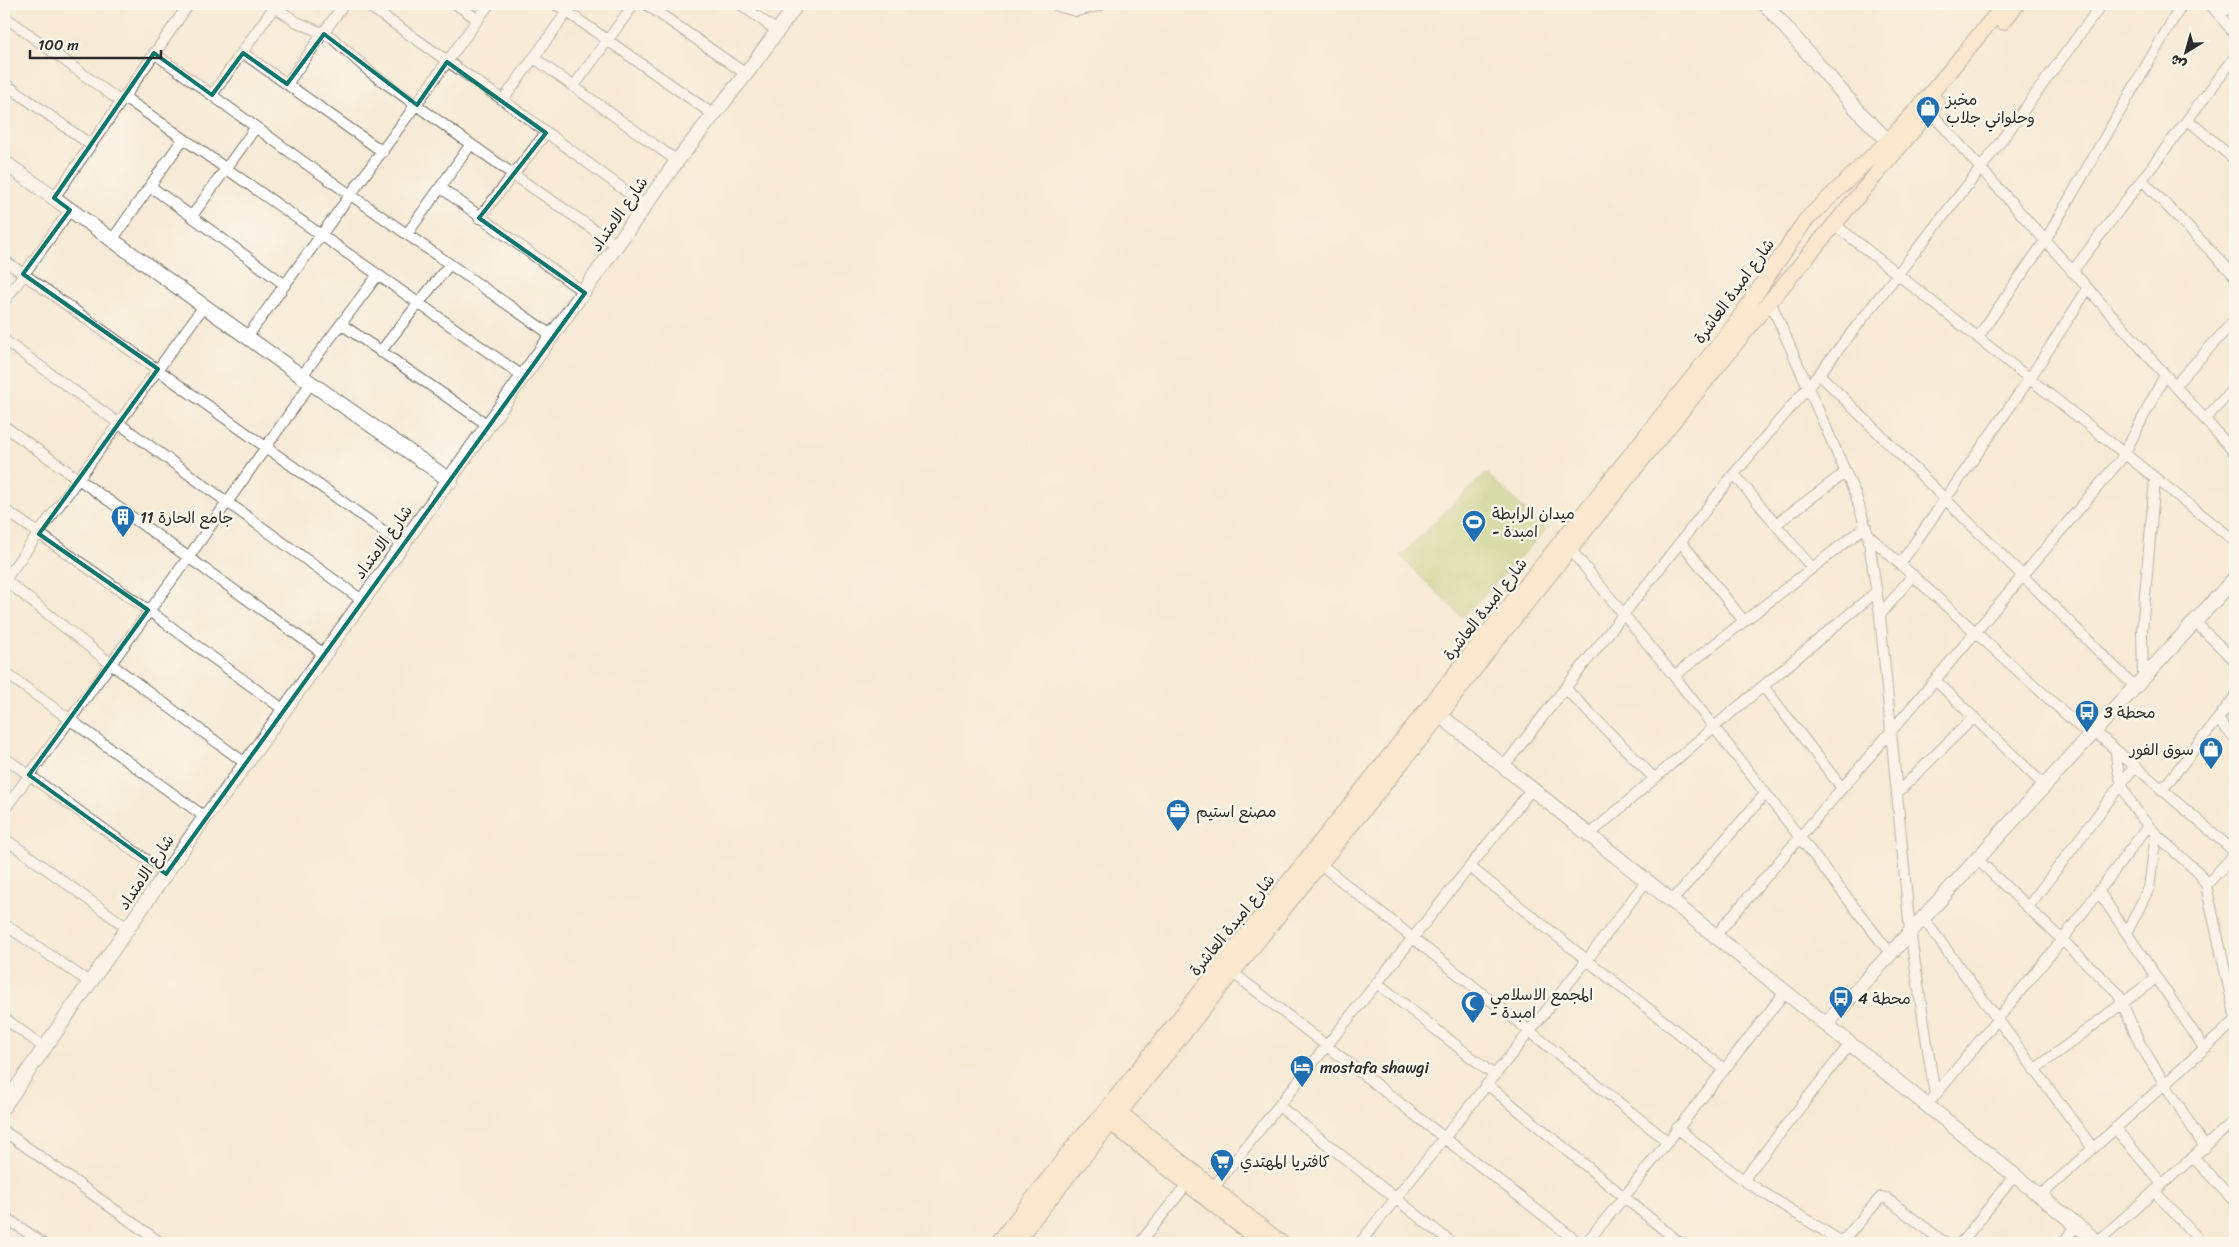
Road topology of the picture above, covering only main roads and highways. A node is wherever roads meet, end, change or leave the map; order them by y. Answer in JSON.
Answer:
{"nodes":[{"id":1,"x":2005,"y":4,"type":"edge"},
{"id":2,"x":2017,"y":4,"type":"edge"},
{"id":3,"x":1926,"y":107,"type":"junction"},
{"id":4,"x":1892,"y":145,"type":"junction"},
{"id":5,"x":1435,"y":711,"type":"junction"},
{"id":6,"x":1111,"y":1114,"type":"junction"},
{"id":7,"x":1021,"y":1241,"type":"edge"},
{"id":8,"x":998,"y":1243,"type":"edge"},
{"id":9,"x":1262,"y":1243,"type":"edge"},
{"id":10,"x":1281,"y":1243,"type":"edge"}],
"edges":[{"from":1,"to":3,"type":"main road","name":"شارع امبدة العاشرة"},
{"from":2,"to":3,"type":"main road","name":"شارع امبدة العاشرة"},
{"from":3,"to":4,"type":"main road","name":"شارع امبدة العاشرة"},
{"from":4,"to":5,"type":"main road","name":"شارع امبدة العاشرة"},
{"from":4,"to":5,"type":"main road","name":"شارع امبدة العاشرة"},
{"from":5,"to":6,"type":"main road","name":"شارع امبدة العاشرة"},
{"from":5,"to":6,"type":"main road","name":"شارع امبدة العاشرة"},
{"from":6,"to":7,"type":"main road","name":"شارع امبدة العاشرة"},
{"from":6,"to":8,"type":"main road","name":"شارع امبدة العاشرة"},
{"from":6,"to":9,"type":"main road"},
{"from":6,"to":10,"type":"main road"}]}
